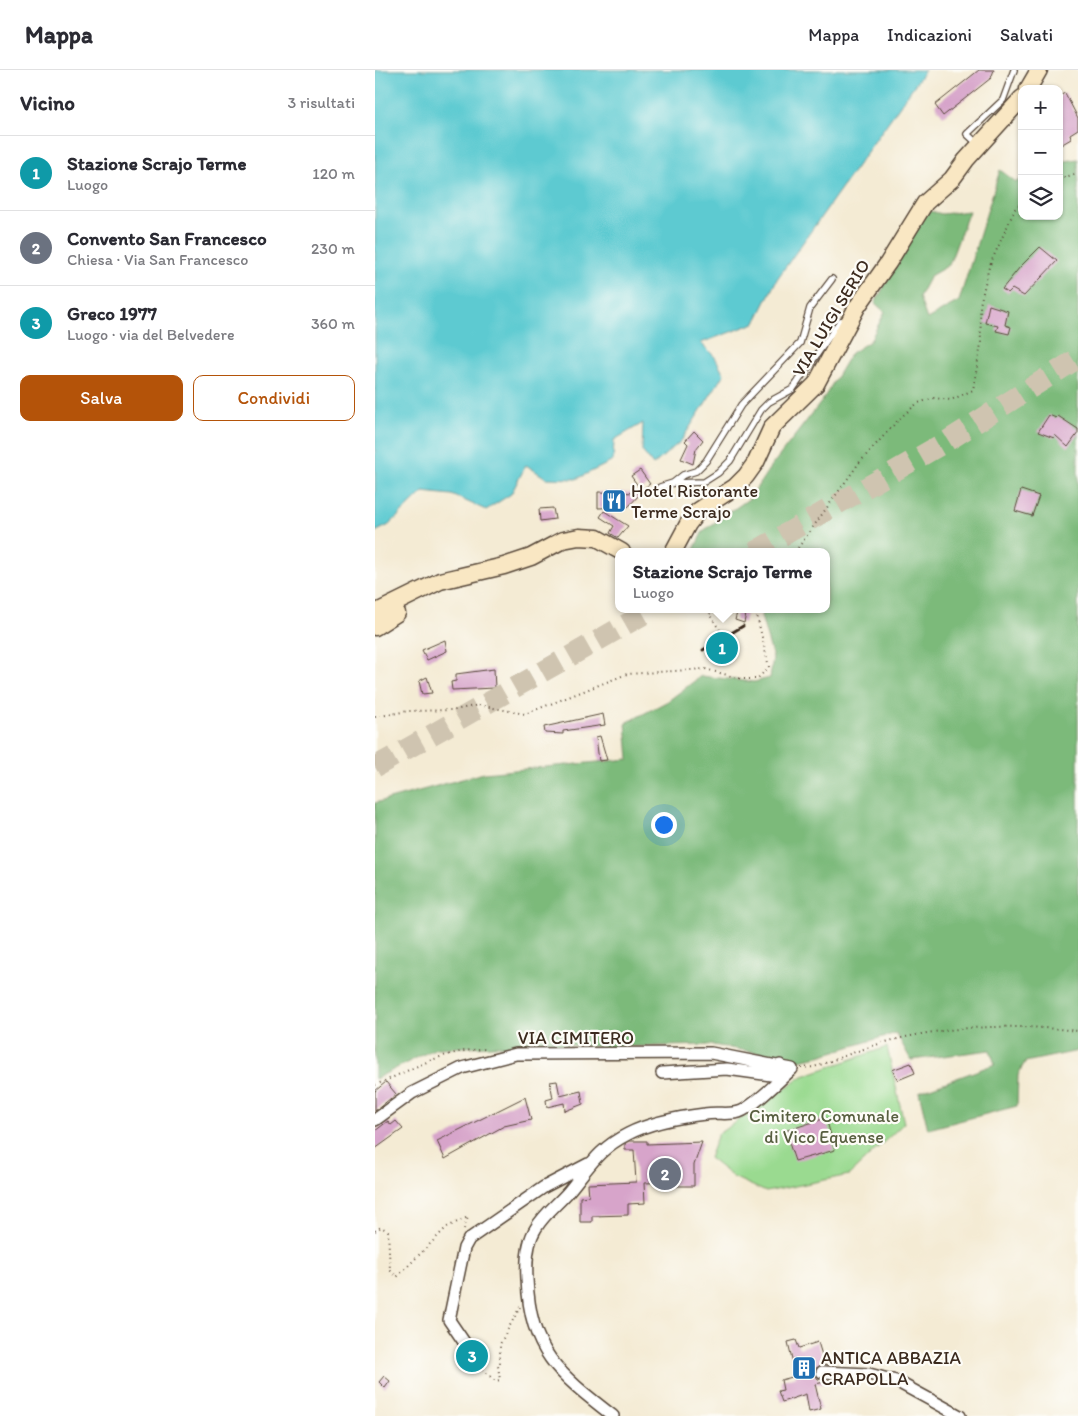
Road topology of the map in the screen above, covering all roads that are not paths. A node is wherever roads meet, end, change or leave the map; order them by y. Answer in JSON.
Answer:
{"nodes":[{"id":1,"x":1014,"y":70,"type":"edge"},
{"id":2,"x":1039,"y":70,"type":"edge"},
{"id":3,"x":1030,"y":85,"type":"edge"},
{"id":4,"x":1018,"y":102,"type":"edge"},
{"id":5,"x":979,"y":145,"type":"junction"},
{"id":6,"x":832,"y":279,"type":"dead end"},
{"id":7,"x":850,"y":320,"type":"junction"},
{"id":8,"x":673,"y":483,"type":"junction"},
{"id":9,"x":660,"y":487,"type":"dead end"},
{"id":10,"x":615,"y":548,"type":"edge"},
{"id":11,"x":675,"y":548,"type":"edge"},
{"id":12,"x":479,"y":571,"type":"junction"},
{"id":13,"x":375,"y":614,"type":"edge"},
{"id":14,"x":375,"y":627,"type":"edge"},
{"id":15,"x":786,"y":1067,"type":"junction"},
{"id":16,"x":662,"y":1073,"type":"dead end"},
{"id":17,"x":375,"y":1120,"type":"edge"},
{"id":18,"x":589,"y":1164,"type":"junction"},
{"id":19,"x":464,"y":1342,"type":"road end"},
{"id":20,"x":822,"y":1372,"type":"dead end"},
{"id":21,"x":613,"y":1416,"type":"edge"},
{"id":22,"x":960,"y":1416,"type":"edge"}],
"edges":[{"from":1,"to":5,"type":"lane"},
{"from":2,"to":3,"type":"main road"},
{"from":4,"to":5,"type":"main road","name":"VIA LUIGI SERIO"},
{"from":5,"to":7,"type":"main road","name":"VIA LUIGI SERIO"},
{"from":6,"to":8,"type":"lane"},
{"from":7,"to":8,"type":"lane"},
{"from":7,"to":11,"type":"main road","name":"VIA LUIGI SERIO"},
{"from":8,"to":9,"type":"lane"},
{"from":10,"to":12,"type":"main road"},
{"from":12,"to":13,"type":"main road"},
{"from":12,"to":14,"type":"main road"},
{"from":15,"to":16,"type":"street"},
{"from":15,"to":17,"type":"street","name":"VIA CIMITERO"},
{"from":15,"to":18,"type":"street"},
{"from":18,"to":19,"type":"street"},
{"from":18,"to":21,"type":"street"},
{"from":20,"to":22,"type":"street"}]}
